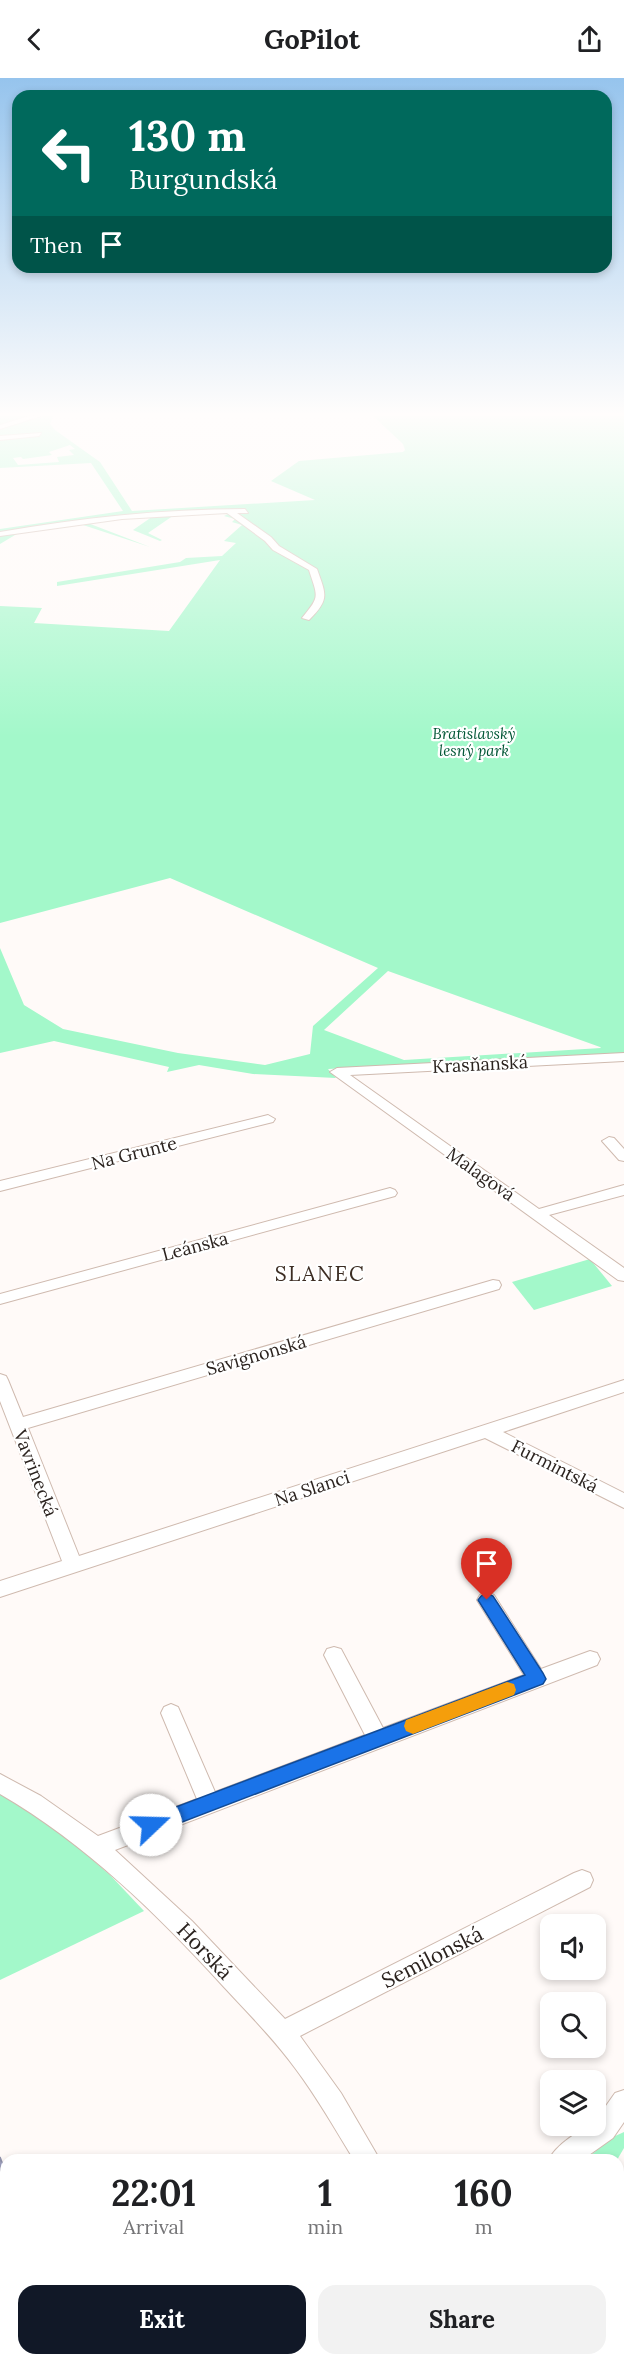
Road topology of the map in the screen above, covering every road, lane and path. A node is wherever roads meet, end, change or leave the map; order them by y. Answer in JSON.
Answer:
{"nodes":[{"id":1,"x":77,"y":523,"type":"edge"},
{"id":2,"x":245,"y":523,"type":"edge"},
{"id":3,"x":0,"y":534,"type":"edge"},
{"id":4,"x":306,"y":618,"type":"dead end"},
{"id":5,"x":624,"y":1057,"type":"edge"},
{"id":6,"x":337,"y":1072,"type":"joint"},
{"id":7,"x":268,"y":1119,"type":"dead end"},
{"id":8,"x":609,"y":1141,"type":"dead end"},
{"id":9,"x":624,"y":1157,"type":"edge"},
{"id":10,"x":0,"y":1186,"type":"edge"},
{"id":11,"x":624,"y":1190,"type":"edge"},
{"id":12,"x":390,"y":1193,"type":"dead end"},
{"id":13,"x":537,"y":1214,"type":"junction"},
{"id":14,"x":624,"y":1276,"type":"edge"},
{"id":15,"x":494,"y":1285,"type":"dead end"},
{"id":16,"x":0,"y":1299,"type":"edge"},
{"id":17,"x":0,"y":1380,"type":"edge"},
{"id":18,"x":624,"y":1386,"type":"edge"},
{"id":19,"x":18,"y":1425,"type":"junction"},
{"id":20,"x":487,"y":1431,"type":"junction"},
{"id":21,"x":624,"y":1501,"type":"edge"},
{"id":22,"x":73,"y":1565,"type":"junction"},
{"id":23,"x":0,"y":1589,"type":"edge"},
{"id":24,"x":487,"y":1600,"type":"dead end"},
{"id":25,"x":334,"y":1655,"type":"dead end"},
{"id":26,"x":590,"y":1659,"type":"dead end"},
{"id":27,"x":537,"y":1679,"type":"junction"},
{"id":28,"x":171,"y":1713,"type":"dead end"},
{"id":29,"x":378,"y":1739,"type":"junction"},
{"id":30,"x":0,"y":1783,"type":"edge"},
{"id":31,"x":209,"y":1803,"type":"junction"},
{"id":32,"x":95,"y":1847,"type":"junction"},
{"id":33,"x":582,"y":1880,"type":"dead end"},
{"id":34,"x":282,"y":2033,"type":"junction"},
{"id":35,"x":624,"y":2102,"type":"edge"},
{"id":36,"x":364,"y":2154,"type":"edge"},
{"id":37,"x":570,"y":2154,"type":"edge"}],
"edges":[{"from":1,"to":3,"type":"street"},
{"from":2,"to":4,"type":"street"},
{"from":5,"to":6,"type":"street","name":"Krasňanská"},
{"from":6,"to":13,"type":"street","name":"Malagová"},
{"from":7,"to":10,"type":"street","name":"Na Grunte"},
{"from":8,"to":9,"type":"street"},
{"from":11,"to":13,"type":"street"},
{"from":12,"to":16,"type":"street","name":"Leánska"},
{"from":13,"to":14,"type":"street","name":"Malagová"},
{"from":15,"to":19,"type":"street","name":"Savignonská"},
{"from":17,"to":19,"type":"street","name":"Vavrinecká"},
{"from":18,"to":20,"type":"street","name":"Na Slanci"},
{"from":19,"to":22,"type":"street","name":"Vavrinecká"},
{"from":20,"to":21,"type":"street","name":"Furmintská"},
{"from":20,"to":22,"type":"street","name":"Na Slanci"},
{"from":22,"to":23,"type":"street","name":"Na Slanci"},
{"from":24,"to":27,"type":"street"},
{"from":25,"to":29,"type":"street"},
{"from":26,"to":27,"type":"street"},
{"from":27,"to":29,"type":"street"},
{"from":28,"to":31,"type":"street"},
{"from":29,"to":31,"type":"street"},
{"from":30,"to":32,"type":"street","name":"Horská"},
{"from":31,"to":32,"type":"street"},
{"from":32,"to":34,"type":"street","name":"Horská"},
{"from":33,"to":34,"type":"street","name":"Semilonská"},
{"from":34,"to":36,"type":"street","name":"Horská"},
{"from":35,"to":37,"type":"street"}]}
